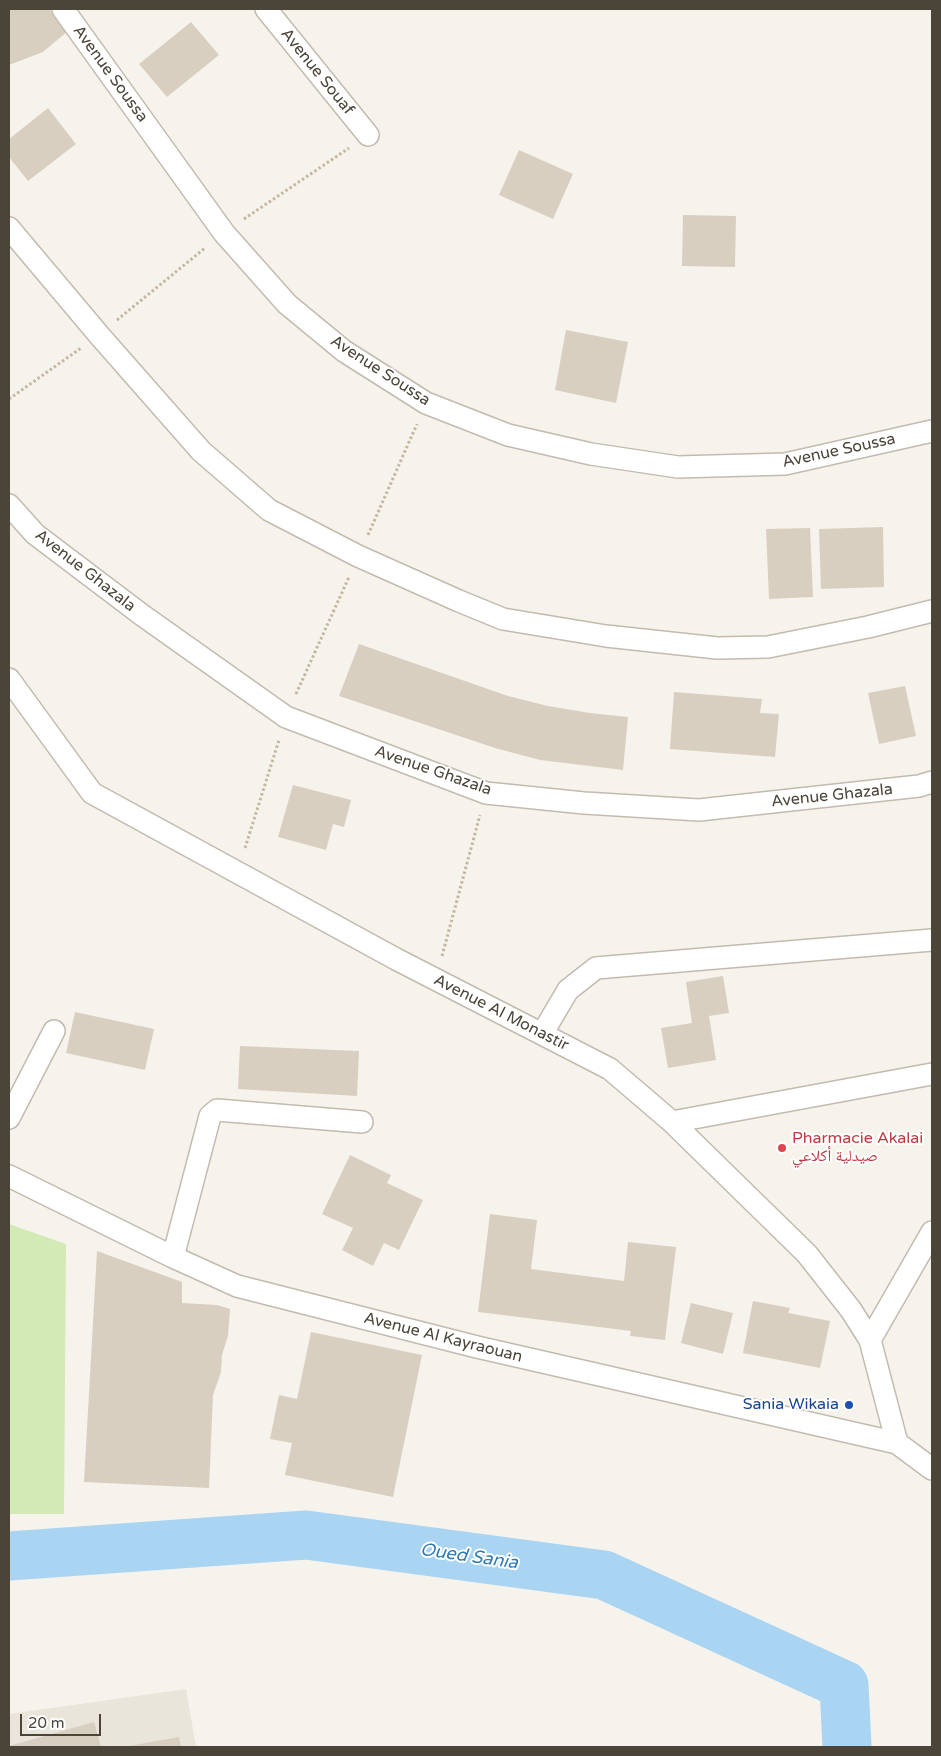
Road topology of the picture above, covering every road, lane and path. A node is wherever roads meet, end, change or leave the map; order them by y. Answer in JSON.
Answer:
{"nodes":[{"id":1,"x":63,"y":9,"type":"edge"},
{"id":2,"x":266,"y":9,"type":"edge"},
{"id":3,"x":368,"y":135,"type":"joint"},
{"id":4,"x":9,"y":228,"type":"edge"},
{"id":5,"x":224,"y":232,"type":"junction"},
{"id":6,"x":99,"y":335,"type":"junction"},
{"id":7,"x":9,"y":399,"type":"edge"},
{"id":8,"x":426,"y":403,"type":"junction"},
{"id":9,"x":932,"y":432,"type":"edge"},
{"id":10,"x":9,"y":505,"type":"edge"},
{"id":11,"x":358,"y":556,"type":"junction"},
{"id":12,"x":932,"y":611,"type":"edge"},
{"id":13,"x":9,"y":679,"type":"edge"},
{"id":14,"x":286,"y":717,"type":"junction"},
{"id":15,"x":932,"y":782,"type":"edge"},
{"id":16,"x":486,"y":793,"type":"junction"},
{"id":17,"x":238,"y":872,"type":"junction"},
{"id":18,"x":932,"y":940,"type":"edge"},
{"id":19,"x":436,"y":980,"type":"junction"},
{"id":20,"x":54,"y":1031,"type":"dead end"},
{"id":21,"x":542,"y":1034,"type":"junction"},
{"id":22,"x":932,"y":1074,"type":"edge"},
{"id":23,"x":9,"y":1118,"type":"edge"},
{"id":24,"x":362,"y":1122,"type":"dead end"},
{"id":25,"x":672,"y":1122,"type":"junction"},
{"id":26,"x":9,"y":1176,"type":"edge"},
{"id":27,"x":932,"y":1232,"type":"edge"},
{"id":28,"x":173,"y":1257,"type":"junction"},
{"id":29,"x":870,"y":1340,"type":"junction"},
{"id":30,"x":897,"y":1443,"type":"junction"},
{"id":31,"x":932,"y":1469,"type":"edge"}],
"edges":[{"from":1,"to":5,"type":"street","name":"Avenue Soussa"},
{"from":2,"to":3,"type":"street","name":"Avenue Souaf"},
{"from":3,"to":5,"type":"path"},
{"from":4,"to":6,"type":"street"},
{"from":5,"to":6,"type":"path"},
{"from":5,"to":8,"type":"street","name":"Avenue Soussa"},
{"from":6,"to":7,"type":"path"},
{"from":6,"to":11,"type":"street"},
{"from":8,"to":9,"type":"street","name":"Avenue Soussa"},
{"from":8,"to":11,"type":"path"},
{"from":10,"to":14,"type":"street","name":"Avenue Ghazala"},
{"from":11,"to":12,"type":"street"},
{"from":11,"to":14,"type":"path"},
{"from":13,"to":17,"type":"street","name":"Avenue Al Monastir"},
{"from":14,"to":16,"type":"street","name":"Avenue Ghazala"},
{"from":14,"to":17,"type":"path"},
{"from":15,"to":16,"type":"street","name":"Avenue Ghazala"},
{"from":16,"to":19,"type":"path"},
{"from":17,"to":19,"type":"street","name":"Avenue Al Monastir"},
{"from":18,"to":21,"type":"street"},
{"from":19,"to":21,"type":"street","name":"Avenue Al Monastir"},
{"from":20,"to":23,"type":"street"},
{"from":21,"to":25,"type":"street","name":"Avenue Al Monastir"},
{"from":22,"to":25,"type":"street"},
{"from":24,"to":28,"type":"street"},
{"from":25,"to":29,"type":"street","name":"Avenue Al Monastir"},
{"from":26,"to":28,"type":"street","name":"Avenue Al Kayraouan"},
{"from":27,"to":29,"type":"street"},
{"from":28,"to":30,"type":"street","name":"Avenue Al Kayraouan"},
{"from":29,"to":30,"type":"street","name":"Avenue Al Monastir"},
{"from":30,"to":31,"type":"street"}]}
